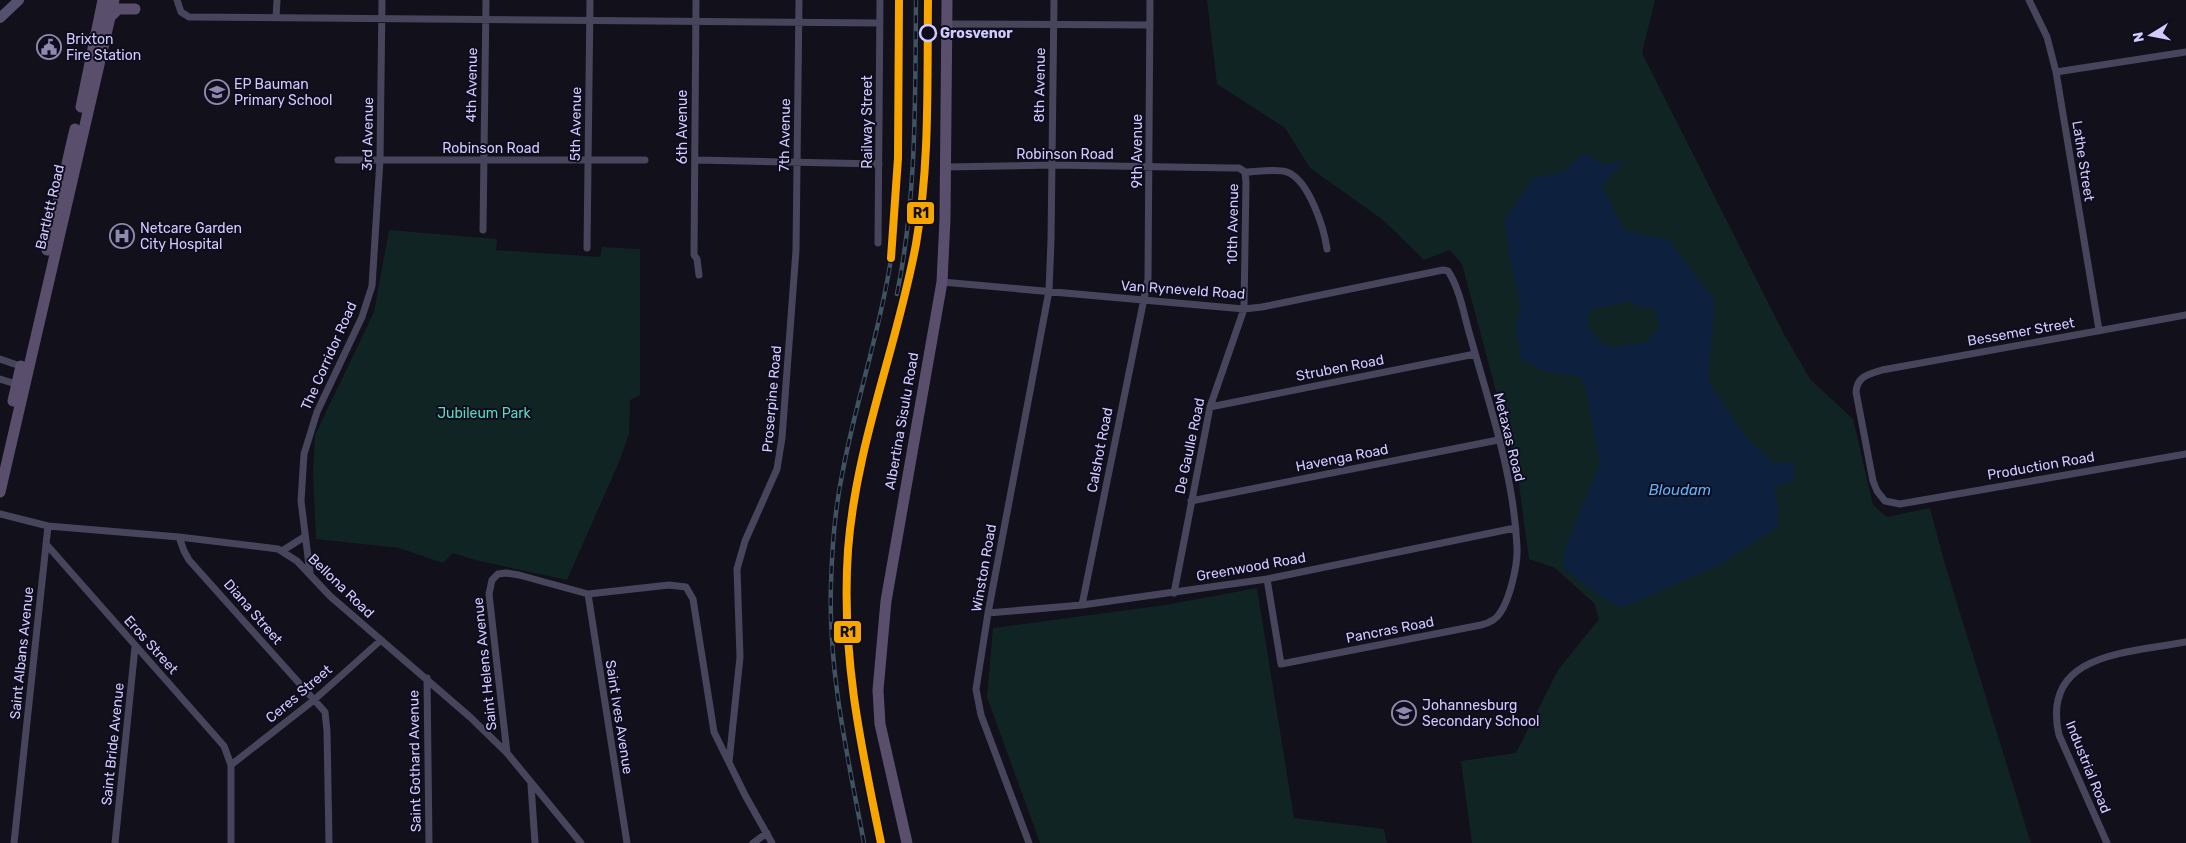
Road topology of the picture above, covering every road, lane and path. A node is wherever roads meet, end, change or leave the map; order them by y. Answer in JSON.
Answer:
{"nodes":[{"id":1,"x":18,"y":0,"type":"edge"},
{"id":2,"x":104,"y":0,"type":"edge"},
{"id":3,"x":114,"y":0,"type":"edge"},
{"id":4,"x":277,"y":0,"type":"edge"},
{"id":5,"x":382,"y":0,"type":"edge"},
{"id":6,"x":486,"y":0,"type":"edge"},
{"id":7,"x":590,"y":0,"type":"edge"},
{"id":8,"x":696,"y":0,"type":"edge"},
{"id":9,"x":799,"y":0,"type":"edge"},
{"id":10,"x":880,"y":0,"type":"edge"},
{"id":11,"x":947,"y":0,"type":"edge"},
{"id":12,"x":1054,"y":0,"type":"edge"},
{"id":13,"x":1150,"y":0,"type":"edge"},
{"id":14,"x":2029,"y":0,"type":"edge"},
{"id":15,"x":177,"y":2,"type":"edge"},
{"id":16,"x":135,"y":9,"type":"dead end"},
{"id":17,"x":276,"y":17,"type":"junction"},
{"id":18,"x":0,"y":18,"type":"edge"},
{"id":19,"x":109,"y":18,"type":"junction"},
{"id":20,"x":382,"y":18,"type":"junction"},
{"id":21,"x":485,"y":19,"type":"junction"},
{"id":22,"x":590,"y":20,"type":"junction"},
{"id":23,"x":696,"y":21,"type":"junction"},
{"id":24,"x":799,"y":22,"type":"junction"},
{"id":25,"x":880,"y":23,"type":"junction"},
{"id":26,"x":947,"y":24,"type":"junction"},
{"id":27,"x":1053,"y":25,"type":"junction"},
{"id":28,"x":1150,"y":25,"type":"junction"},
{"id":29,"x":2186,"y":52,"type":"edge"},
{"id":30,"x":2056,"y":72,"type":"junction"},
{"id":31,"x":338,"y":160,"type":"dead end"},
{"id":32,"x":380,"y":160,"type":"junction"},
{"id":33,"x":484,"y":160,"type":"junction"},
{"id":34,"x":588,"y":160,"type":"junction"},
{"id":35,"x":645,"y":160,"type":"dead end"},
{"id":36,"x":694,"y":160,"type":"junction"},
{"id":37,"x":798,"y":163,"type":"junction"},
{"id":38,"x":879,"y":164,"type":"junction"},
{"id":39,"x":1052,"y":165,"type":"junction"},
{"id":40,"x":1149,"y":166,"type":"junction"},
{"id":41,"x":946,"y":167,"type":"junction"},
{"id":42,"x":1244,"y":171,"type":"junction"},
{"id":43,"x":483,"y":230,"type":"dead end"},
{"id":44,"x":878,"y":243,"type":"dead end"},
{"id":45,"x":587,"y":248,"type":"dead end"},
{"id":46,"x":1327,"y":249,"type":"dead end"},
{"id":47,"x":374,"y":268,"type":"joint"},
{"id":48,"x":795,"y":269,"type":"joint"},
{"id":49,"x":1448,"y":271,"type":"joint"},
{"id":50,"x":699,"y":274,"type":"dead end"},
{"id":51,"x":942,"y":282,"type":"junction"},
{"id":52,"x":1048,"y":291,"type":"junction"},
{"id":53,"x":1143,"y":300,"type":"junction"},
{"id":54,"x":1244,"y":309,"type":"junction"},
{"id":55,"x":2186,"y":315,"type":"edge"},
{"id":56,"x":2099,"y":330,"type":"junction"},
{"id":57,"x":1475,"y":354,"type":"junction"},
{"id":58,"x":0,"y":359,"type":"edge"},
{"id":59,"x":24,"y":367,"type":"junction"},
{"id":60,"x":0,"y":379,"type":"edge"},
{"id":61,"x":20,"y":385,"type":"junction"},
{"id":62,"x":1210,"y":407,"type":"junction"},
{"id":63,"x":12,"y":420,"type":"junction"},
{"id":64,"x":1498,"y":440,"type":"junction"},
{"id":65,"x":2186,"y":454,"type":"edge"},
{"id":66,"x":0,"y":459,"type":"edge"},
{"id":67,"x":0,"y":492,"type":"edge"},
{"id":68,"x":1191,"y":501,"type":"junction"},
{"id":69,"x":1900,"y":504,"type":"joint"},
{"id":70,"x":0,"y":514,"type":"edge"},
{"id":71,"x":48,"y":526,"type":"junction"},
{"id":72,"x":1515,"y":528,"type":"junction"},
{"id":73,"x":179,"y":537,"type":"junction"},
{"id":74,"x":304,"y":537,"type":"junction"},
{"id":75,"x":46,"y":544,"type":"junction"},
{"id":76,"x":282,"y":551,"type":"junction"},
{"id":77,"x":310,"y":574,"type":"junction"},
{"id":78,"x":1267,"y":579,"type":"junction"},
{"id":79,"x":1174,"y":593,"type":"junction"},
{"id":80,"x":588,"y":594,"type":"junction"},
{"id":81,"x":1082,"y":605,"type":"junction"},
{"id":82,"x":1500,"y":612,"type":"joint"},
{"id":83,"x":988,"y":613,"type":"junction"},
{"id":84,"x":381,"y":640,"type":"junction"},
{"id":85,"x":2186,"y":642,"type":"edge"},
{"id":86,"x":135,"y":647,"type":"junction"},
{"id":87,"x":427,"y":678,"type":"junction"},
{"id":88,"x":314,"y":700,"type":"junction"},
{"id":89,"x":507,"y":753,"type":"junction"},
{"id":90,"x":729,"y":762,"type":"junction"},
{"id":91,"x":231,"y":765,"type":"junction"},
{"id":92,"x":531,"y":784,"type":"junction"},
{"id":93,"x":766,"y":833,"type":"junction"},
{"id":94,"x":14,"y":843,"type":"edge"},
{"id":95,"x":115,"y":843,"type":"edge"},
{"id":96,"x":231,"y":843,"type":"edge"},
{"id":97,"x":329,"y":843,"type":"edge"},
{"id":98,"x":429,"y":843,"type":"edge"},
{"id":99,"x":535,"y":843,"type":"edge"},
{"id":100,"x":581,"y":843,"type":"edge"},
{"id":101,"x":627,"y":843,"type":"edge"},
{"id":102,"x":753,"y":843,"type":"edge"},
{"id":103,"x":772,"y":843,"type":"edge"},
{"id":104,"x":907,"y":843,"type":"edge"},
{"id":105,"x":1029,"y":843,"type":"edge"},
{"id":106,"x":2107,"y":843,"type":"edge"}],
"edges":[{"from":1,"to":18,"type":"main road"},
{"from":2,"to":59,"type":"main road","name":"Bartlett Road"},
{"from":3,"to":19,"type":"main road","name":"Bartlett Road"},
{"from":4,"to":17,"type":"street"},
{"from":5,"to":20,"type":"street","name":"3rd Avenue"},
{"from":6,"to":21,"type":"street","name":"4th Avenue"},
{"from":7,"to":22,"type":"street","name":"5th Avenue"},
{"from":8,"to":23,"type":"street","name":"6th Avenue"},
{"from":9,"to":24,"type":"street","name":"7th Avenue"},
{"from":10,"to":25,"type":"street","name":"Railway Street"},
{"from":11,"to":26,"type":"main road","name":"Albertina Sisulu Road"},
{"from":12,"to":27,"type":"street","name":"8th Avenue"},
{"from":13,"to":28,"type":"street","name":"9th Avenue"},
{"from":14,"to":30,"type":"street","name":"Lathe Street"},
{"from":15,"to":17,"type":"street"},
{"from":16,"to":19,"type":"main road"},
{"from":17,"to":20,"type":"street"},
{"from":19,"to":59,"type":"main road","name":"Bartlett Road"},
{"from":20,"to":21,"type":"street"},
{"from":20,"to":32,"type":"street","name":"3rd Avenue"},
{"from":21,"to":22,"type":"street"},
{"from":21,"to":33,"type":"street","name":"4th Avenue"},
{"from":22,"to":23,"type":"street"},
{"from":22,"to":34,"type":"street","name":"5th Avenue"},
{"from":23,"to":24,"type":"street"},
{"from":23,"to":36,"type":"street","name":"6th Avenue"},
{"from":24,"to":25,"type":"street"},
{"from":24,"to":37,"type":"street","name":"7th Avenue"},
{"from":25,"to":38,"type":"street","name":"Railway Street"},
{"from":26,"to":27,"type":"street"},
{"from":26,"to":41,"type":"main road","name":"Albertina Sisulu Road"},
{"from":27,"to":28,"type":"street"},
{"from":27,"to":39,"type":"street","name":"8th Avenue"},
{"from":28,"to":40,"type":"street","name":"9th Avenue"},
{"from":29,"to":30,"type":"street"},
{"from":30,"to":56,"type":"street","name":"Lathe Street"},
{"from":31,"to":32,"type":"street","name":"Robinson Road"},
{"from":32,"to":33,"type":"street","name":"Robinson Road"},
{"from":32,"to":47,"type":"street","name":"3rd Avenue"},
{"from":33,"to":34,"type":"street","name":"Robinson Road"},
{"from":33,"to":43,"type":"street","name":"4th Avenue"},
{"from":34,"to":35,"type":"street","name":"Robinson Road"},
{"from":34,"to":45,"type":"street","name":"5th Avenue"},
{"from":36,"to":37,"type":"street"},
{"from":36,"to":50,"type":"street","name":"6th Avenue"},
{"from":37,"to":38,"type":"street"},
{"from":37,"to":48,"type":"street","name":"7th Avenue"},
{"from":38,"to":44,"type":"street","name":"Railway Street"},
{"from":39,"to":40,"type":"street","name":"Robinson Road"},
{"from":39,"to":41,"type":"street","name":"Robinson Road"},
{"from":39,"to":52,"type":"street","name":"8th Avenue"},
{"from":40,"to":42,"type":"street","name":"Robinson Road"},
{"from":40,"to":53,"type":"street","name":"9th Avenue"},
{"from":41,"to":51,"type":"main road","name":"Albertina Sisulu Road"},
{"from":42,"to":46,"type":"street","name":"Robinson Road"},
{"from":42,"to":54,"type":"street","name":"10th Avenue"},
{"from":47,"to":74,"type":"street","name":"The Corridor Road"},
{"from":48,"to":90,"type":"street","name":"Proserpine Road"},
{"from":49,"to":54,"type":"street","name":"Van Ryneveld Road"},
{"from":49,"to":57,"type":"street","name":"Metaxas Road"},
{"from":51,"to":52,"type":"street","name":"Van Ryneveld Road"},
{"from":51,"to":104,"type":"main road","name":"Albertina Sisulu Road"},
{"from":52,"to":53,"type":"street","name":"Van Ryneveld Road"},
{"from":52,"to":83,"type":"street","name":"Winston Road"},
{"from":53,"to":54,"type":"street","name":"Van Ryneveld Road"},
{"from":53,"to":81,"type":"street","name":"Calshot Road"},
{"from":54,"to":62,"type":"street","name":"De Gaulle Road"},
{"from":55,"to":56,"type":"street","name":"Bessemer Street"},
{"from":56,"to":69,"type":"street","name":"Bessemer Street"},
{"from":57,"to":62,"type":"street","name":"Struben Road"},
{"from":57,"to":64,"type":"street","name":"Metaxas Road"},
{"from":58,"to":59,"type":"street"},
{"from":59,"to":61,"type":"main road","name":"Bartlett Road"},
{"from":60,"to":61,"type":"street"},
{"from":61,"to":63,"type":"main road","name":"Bartlett Road"},
{"from":62,"to":68,"type":"street","name":"De Gaulle Road"},
{"from":63,"to":66,"type":"main road"},
{"from":63,"to":67,"type":"main road"},
{"from":64,"to":68,"type":"street","name":"Havenga Road"},
{"from":64,"to":72,"type":"street","name":"Metaxas Road"},
{"from":65,"to":69,"type":"street","name":"Production Road"},
{"from":68,"to":79,"type":"street","name":"De Gaulle Road"},
{"from":70,"to":71,"type":"street","name":"Bellona Road"},
{"from":71,"to":73,"type":"street","name":"Bellona Road"},
{"from":71,"to":75,"type":"street","name":"Saint Albans Avenue"},
{"from":72,"to":78,"type":"street","name":"Greenwood Road"},
{"from":72,"to":82,"type":"street","name":"Metaxas Road"},
{"from":73,"to":76,"type":"street","name":"Bellona Road"},
{"from":73,"to":88,"type":"street","name":"Diana Street"},
{"from":74,"to":76,"type":"street"},
{"from":74,"to":77,"type":"street","name":"The Corridor Road"},
{"from":75,"to":86,"type":"street","name":"Eros Street"},
{"from":75,"to":94,"type":"street","name":"Saint Albans Avenue"},
{"from":76,"to":77,"type":"street","name":"Bellona Road"},
{"from":77,"to":84,"type":"street","name":"Bellona Road"},
{"from":78,"to":79,"type":"street","name":"Greenwood Road"},
{"from":78,"to":82,"type":"street","name":"Pancras Road"},
{"from":79,"to":81,"type":"street","name":"Greenwood Road"},
{"from":80,"to":89,"type":"street","name":"Saint Helens Avenue"},
{"from":80,"to":90,"type":"street"},
{"from":80,"to":101,"type":"street","name":"Saint Ives Avenue"},
{"from":81,"to":83,"type":"street","name":"Greenwood Road"},
{"from":83,"to":105,"type":"street","name":"Winston Road"},
{"from":84,"to":87,"type":"street","name":"Bellona Road"},
{"from":84,"to":88,"type":"street","name":"Ceres Street"},
{"from":85,"to":106,"type":"street","name":"Industrial Road"},
{"from":86,"to":91,"type":"street","name":"Eros Street"},
{"from":86,"to":95,"type":"street","name":"Saint Bride Avenue"},
{"from":87,"to":89,"type":"street","name":"Bellona Road"},
{"from":87,"to":98,"type":"street","name":"Saint Gothard Avenue"},
{"from":88,"to":91,"type":"street","name":"Ceres Street"},
{"from":88,"to":97,"type":"street","name":"Diana Street"},
{"from":89,"to":92,"type":"street","name":"Bellona Road"},
{"from":90,"to":93,"type":"street"},
{"from":91,"to":96,"type":"street"},
{"from":92,"to":99,"type":"street"},
{"from":92,"to":100,"type":"street","name":"Bellona Road"},
{"from":93,"to":102,"type":"street"},
{"from":93,"to":103,"type":"street"}]}
